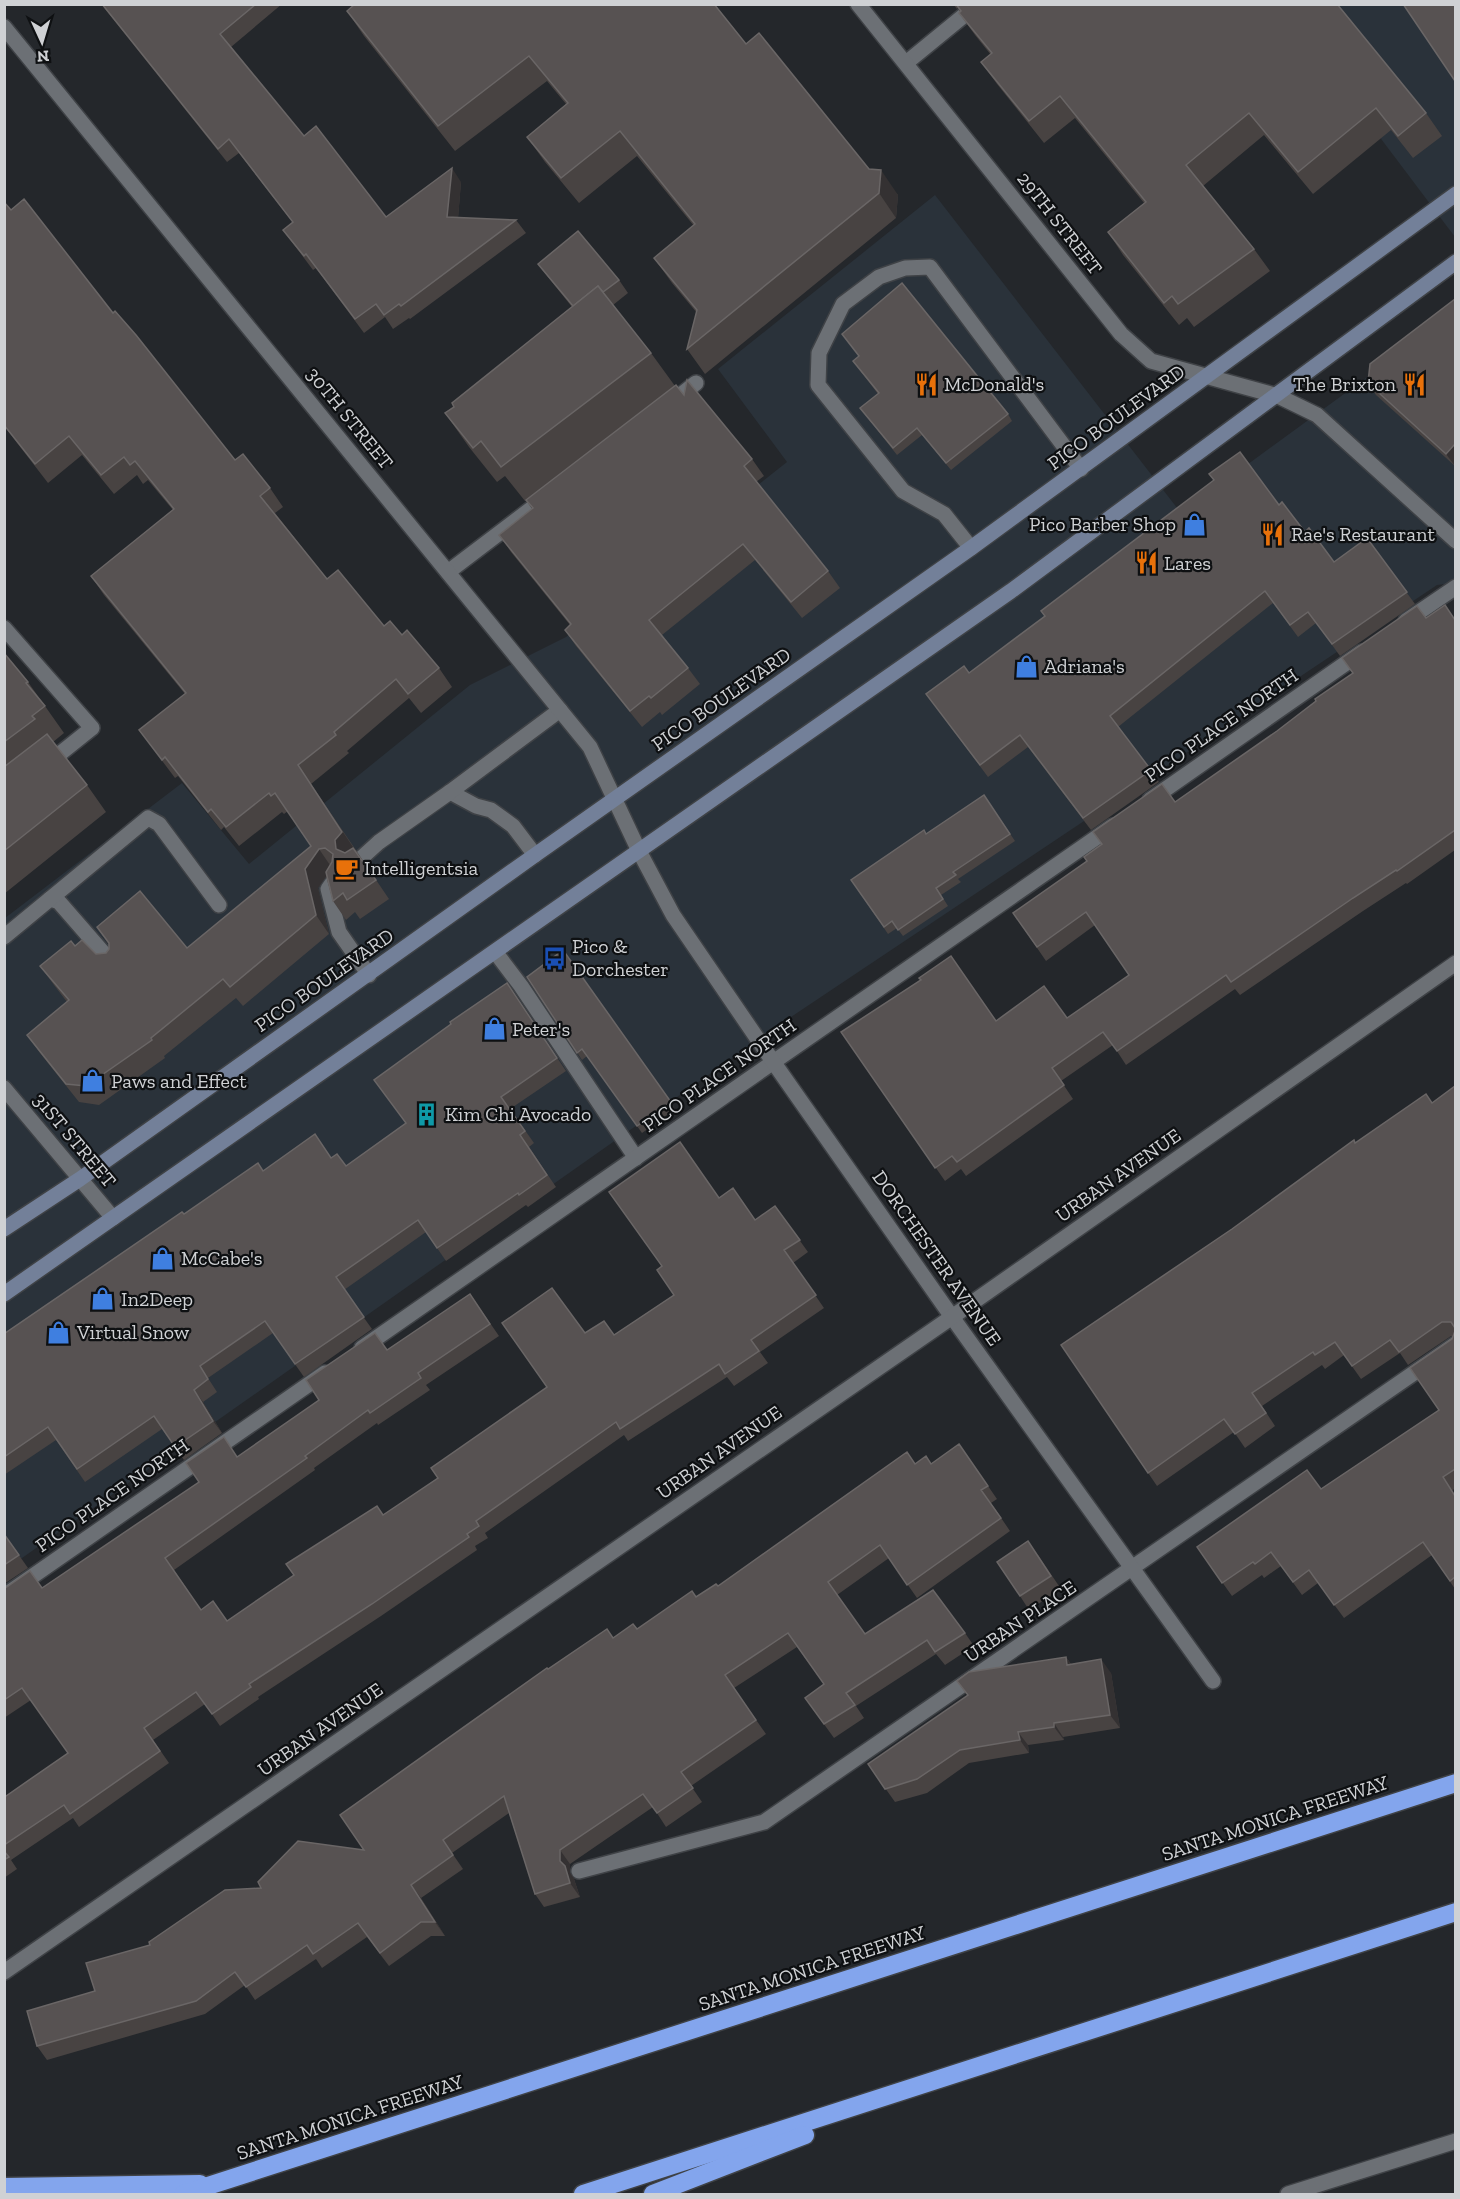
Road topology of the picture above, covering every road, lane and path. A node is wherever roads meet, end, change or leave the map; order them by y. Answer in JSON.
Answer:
{"nodes":[{"id":1,"x":858,"y":4,"type":"edge"},
{"id":2,"x":978,"y":4,"type":"edge"},
{"id":3,"x":4,"y":27,"type":"edge"},
{"id":4,"x":906,"y":63,"type":"junction"},
{"id":5,"x":1455,"y":194,"type":"edge"},
{"id":6,"x":1455,"y":262,"type":"edge"},
{"id":7,"x":1209,"y":375,"type":"junction"},
{"id":8,"x":696,"y":383,"type":"dead end"},
{"id":9,"x":1278,"y":396,"type":"junction"},
{"id":10,"x":658,"y":412,"type":"edge"},
{"id":11,"x":1081,"y":469,"type":"junction"},
{"id":12,"x":562,"y":485,"type":"edge"},
{"id":13,"x":1455,"y":542,"type":"edge"},
{"id":14,"x":971,"y":548,"type":"junction"},
{"id":15,"x":448,"y":572,"type":"junction"},
{"id":16,"x":1455,"y":587,"type":"edge"},
{"id":17,"x":1397,"y":627,"type":"edge"},
{"id":18,"x":4,"y":628,"type":"edge"},
{"id":19,"x":1378,"y":641,"type":"edge"},
{"id":20,"x":560,"y":710,"type":"junction"},
{"id":21,"x":31,"y":776,"type":"edge"},
{"id":22,"x":450,"y":792,"type":"junction"},
{"id":23,"x":615,"y":800,"type":"junction"},
{"id":24,"x":639,"y":851,"type":"junction"},
{"id":25,"x":535,"y":855,"type":"junction"},
{"id":26,"x":357,"y":862,"type":"edge"},
{"id":27,"x":337,"y":876,"type":"edge"},
{"id":28,"x":50,"y":899,"type":"junction"},
{"id":29,"x":219,"y":905,"type":"dead end"},
{"id":30,"x":4,"y":937,"type":"edge"},
{"id":31,"x":496,"y":953,"type":"junction"},
{"id":32,"x":1455,"y":963,"type":"edge"},
{"id":33,"x":113,"y":964,"type":"edge"},
{"id":34,"x":369,"y":975,"type":"junction"},
{"id":35,"x":774,"y":1063,"type":"junction"},
{"id":36,"x":4,"y":1088,"type":"edge"},
{"id":37,"x":636,"y":1158,"type":"junction"},
{"id":38,"x":80,"y":1179,"type":"junction"},
{"id":39,"x":113,"y":1218,"type":"junction"},
{"id":40,"x":4,"y":1229,"type":"edge"},
{"id":41,"x":4,"y":1294,"type":"edge"},
{"id":42,"x":952,"y":1317,"type":"junction"},
{"id":43,"x":1455,"y":1344,"type":"edge"},
{"id":44,"x":1132,"y":1569,"type":"junction"},
{"id":45,"x":4,"y":1596,"type":"edge"},
{"id":46,"x":1213,"y":1681,"type":"dead end"},
{"id":47,"x":1455,"y":1783,"type":"edge"},
{"id":48,"x":579,"y":1871,"type":"dead end"},
{"id":49,"x":1455,"y":1912,"type":"edge"},
{"id":50,"x":4,"y":1972,"type":"edge"},
{"id":51,"x":966,"y":2071,"type":"junction"},
{"id":52,"x":1455,"y":2141,"type":"edge"},
{"id":53,"x":217,"y":2184,"type":"junction"},
{"id":54,"x":4,"y":2187,"type":"edge"},
{"id":55,"x":183,"y":2194,"type":"edge"},
{"id":56,"x":583,"y":2194,"type":"edge"},
{"id":57,"x":653,"y":2194,"type":"edge"},
{"id":58,"x":1288,"y":2194,"type":"edge"}],
"edges":[{"from":1,"to":4,"type":"street","name":"29TH STREET"},
{"from":2,"to":4,"type":"street"},
{"from":3,"to":15,"type":"street","name":"30TH STREET"},
{"from":4,"to":7,"type":"street","name":"29TH STREET"},
{"from":5,"to":7,"type":"main road","name":"PICO BOULEVARD"},
{"from":6,"to":9,"type":"main road"},
{"from":7,"to":9,"type":"street","name":"29TH STREET"},
{"from":7,"to":11,"type":"main road","name":"PICO BOULEVARD"},
{"from":8,"to":10,"type":"street"},
{"from":9,"to":13,"type":"street","name":"29TH STREET"},
{"from":9,"to":24,"type":"main road"},
{"from":11,"to":14,"type":"main road","name":"PICO BOULEVARD"},
{"from":11,"to":14,"type":"street"},
{"from":12,"to":15,"type":"street"},
{"from":14,"to":23,"type":"main road","name":"PICO BOULEVARD"},
{"from":15,"to":20,"type":"street","name":"30TH STREET"},
{"from":16,"to":17,"type":"street"},
{"from":18,"to":21,"type":"street"},
{"from":19,"to":35,"type":"street","name":"PICO PLACE NORTH"},
{"from":20,"to":22,"type":"street"},
{"from":20,"to":23,"type":"street","name":"30TH STREET"},
{"from":22,"to":25,"type":"street"},
{"from":22,"to":26,"type":"street"},
{"from":23,"to":24,"type":"street","name":"30TH STREET"},
{"from":23,"to":25,"type":"main road","name":"PICO BOULEVARD"},
{"from":24,"to":31,"type":"main road"},
{"from":24,"to":35,"type":"street","name":"DORCHESTER AVENUE"},
{"from":25,"to":34,"type":"main road","name":"PICO BOULEVARD"},
{"from":27,"to":34,"type":"street"},
{"from":28,"to":29,"type":"street"},
{"from":28,"to":30,"type":"street"},
{"from":28,"to":33,"type":"street"},
{"from":31,"to":37,"type":"street"},
{"from":31,"to":39,"type":"main road"},
{"from":32,"to":42,"type":"street","name":"URBAN AVENUE"},
{"from":34,"to":38,"type":"main road","name":"PICO BOULEVARD"},
{"from":35,"to":37,"type":"street","name":"PICO PLACE NORTH"},
{"from":35,"to":42,"type":"street","name":"DORCHESTER AVENUE"},
{"from":36,"to":38,"type":"street","name":"31ST STREET"},
{"from":37,"to":45,"type":"street","name":"PICO PLACE NORTH"},
{"from":38,"to":39,"type":"street","name":"31ST STREET"},
{"from":38,"to":40,"type":"main road","name":"PICO BOULEVARD"},
{"from":39,"to":41,"type":"main road"},
{"from":42,"to":44,"type":"street","name":"DORCHESTER AVENUE"},
{"from":42,"to":50,"type":"street","name":"URBAN AVENUE"},
{"from":43,"to":44,"type":"street","name":"URBAN PLACE"},
{"from":44,"to":46,"type":"street","name":"DORCHESTER AVENUE"},
{"from":44,"to":48,"type":"street","name":"URBAN PLACE"},
{"from":47,"to":53,"type":"highway","name":"SANTA MONICA FREEWAY"},
{"from":49,"to":51,"type":"highway"},
{"from":51,"to":56,"type":"highway"},
{"from":51,"to":57,"type":"highway"},
{"from":52,"to":58,"type":"street"},
{"from":53,"to":54,"type":"highway"},
{"from":53,"to":55,"type":"highway","name":"SANTA MONICA FREEWAY"}]}
